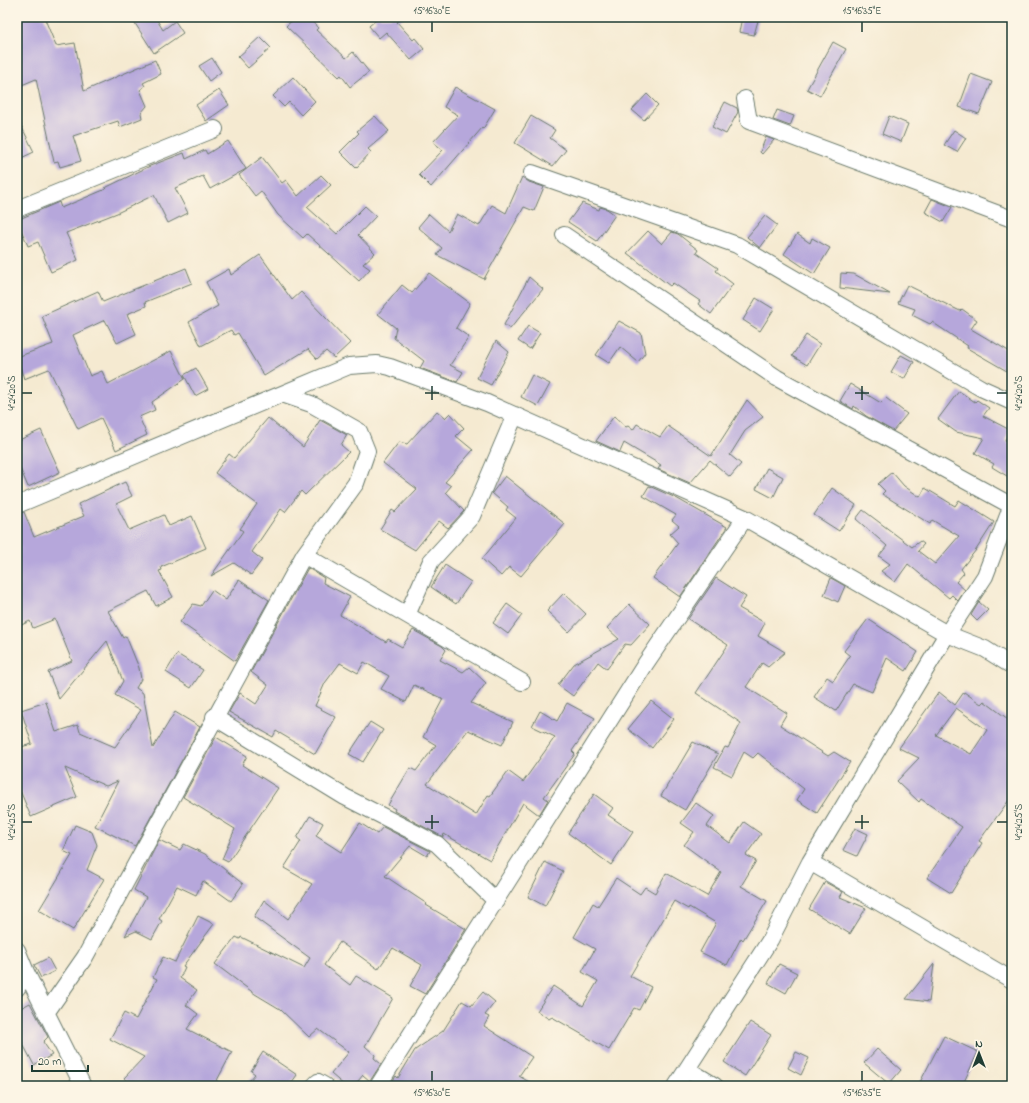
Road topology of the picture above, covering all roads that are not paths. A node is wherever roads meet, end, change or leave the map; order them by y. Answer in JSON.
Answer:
{"nodes":[{"id":1,"x":745,"y":99,"type":"dead end"},
{"id":2,"x":215,"y":130,"type":"dead end"},
{"id":3,"x":532,"y":173,"type":"dead end"},
{"id":4,"x":17,"y":208,"type":"edge"},
{"id":5,"x":1012,"y":219,"type":"edge"},
{"id":6,"x":564,"y":235,"type":"dead end"},
{"id":7,"x":282,"y":394,"type":"junction"},
{"id":8,"x":1012,"y":402,"type":"edge"},
{"id":9,"x":515,"y":415,"type":"junction"},
{"id":10,"x":17,"y":504,"type":"edge"},
{"id":11,"x":1012,"y":506,"type":"edge"},
{"id":12,"x":745,"y":518,"type":"junction"},
{"id":13,"x":304,"y":555,"type":"junction"},
{"id":14,"x":407,"y":616,"type":"junction"},
{"id":15,"x":947,"y":634,"type":"junction"},
{"id":16,"x":1012,"y":666,"type":"edge"},
{"id":17,"x":522,"y":682,"type":"dead end"},
{"id":18,"x":214,"y":717,"type":"junction"},
{"id":19,"x":810,"y":862,"type":"junction"},
{"id":20,"x":496,"y":901,"type":"junction"},
{"id":21,"x":17,"y":950,"type":"edge"},
{"id":22,"x":26,"y":972,"type":"junction"},
{"id":23,"x":1012,"y":980,"type":"edge"},
{"id":24,"x":17,"y":988,"type":"edge"},
{"id":25,"x":46,"y":1013,"type":"junction"},
{"id":26,"x":687,"y":1069,"type":"junction"},
{"id":27,"x":83,"y":1086,"type":"edge"},
{"id":28,"x":314,"y":1086,"type":"edge"},
{"id":29,"x":325,"y":1086,"type":"edge"},
{"id":30,"x":378,"y":1086,"type":"edge"},
{"id":31,"x":676,"y":1086,"type":"edge"},
{"id":32,"x":715,"y":1086,"type":"edge"}],
"edges":[{"from":1,"to":5,"type":"street"},
{"from":2,"to":4,"type":"street"},
{"from":3,"to":8,"type":"street"},
{"from":6,"to":11,"type":"street"},
{"from":7,"to":9,"type":"street"},
{"from":7,"to":10,"type":"street"},
{"from":7,"to":13,"type":"street"},
{"from":9,"to":12,"type":"street"},
{"from":9,"to":14,"type":"street"},
{"from":11,"to":15,"type":"street"},
{"from":12,"to":15,"type":"street"},
{"from":12,"to":20,"type":"street"},
{"from":13,"to":14,"type":"street"},
{"from":13,"to":18,"type":"street"},
{"from":14,"to":17,"type":"street"},
{"from":15,"to":16,"type":"street"},
{"from":15,"to":19,"type":"street"},
{"from":18,"to":20,"type":"street"},
{"from":18,"to":25,"type":"street"},
{"from":19,"to":23,"type":"street"},
{"from":19,"to":26,"type":"street"},
{"from":20,"to":30,"type":"street"},
{"from":21,"to":22,"type":"street"},
{"from":22,"to":24,"type":"street"},
{"from":22,"to":25,"type":"street"},
{"from":25,"to":27,"type":"street"},
{"from":26,"to":31,"type":"street"},
{"from":26,"to":32,"type":"street"},
{"from":28,"to":29,"type":"street"}]}
